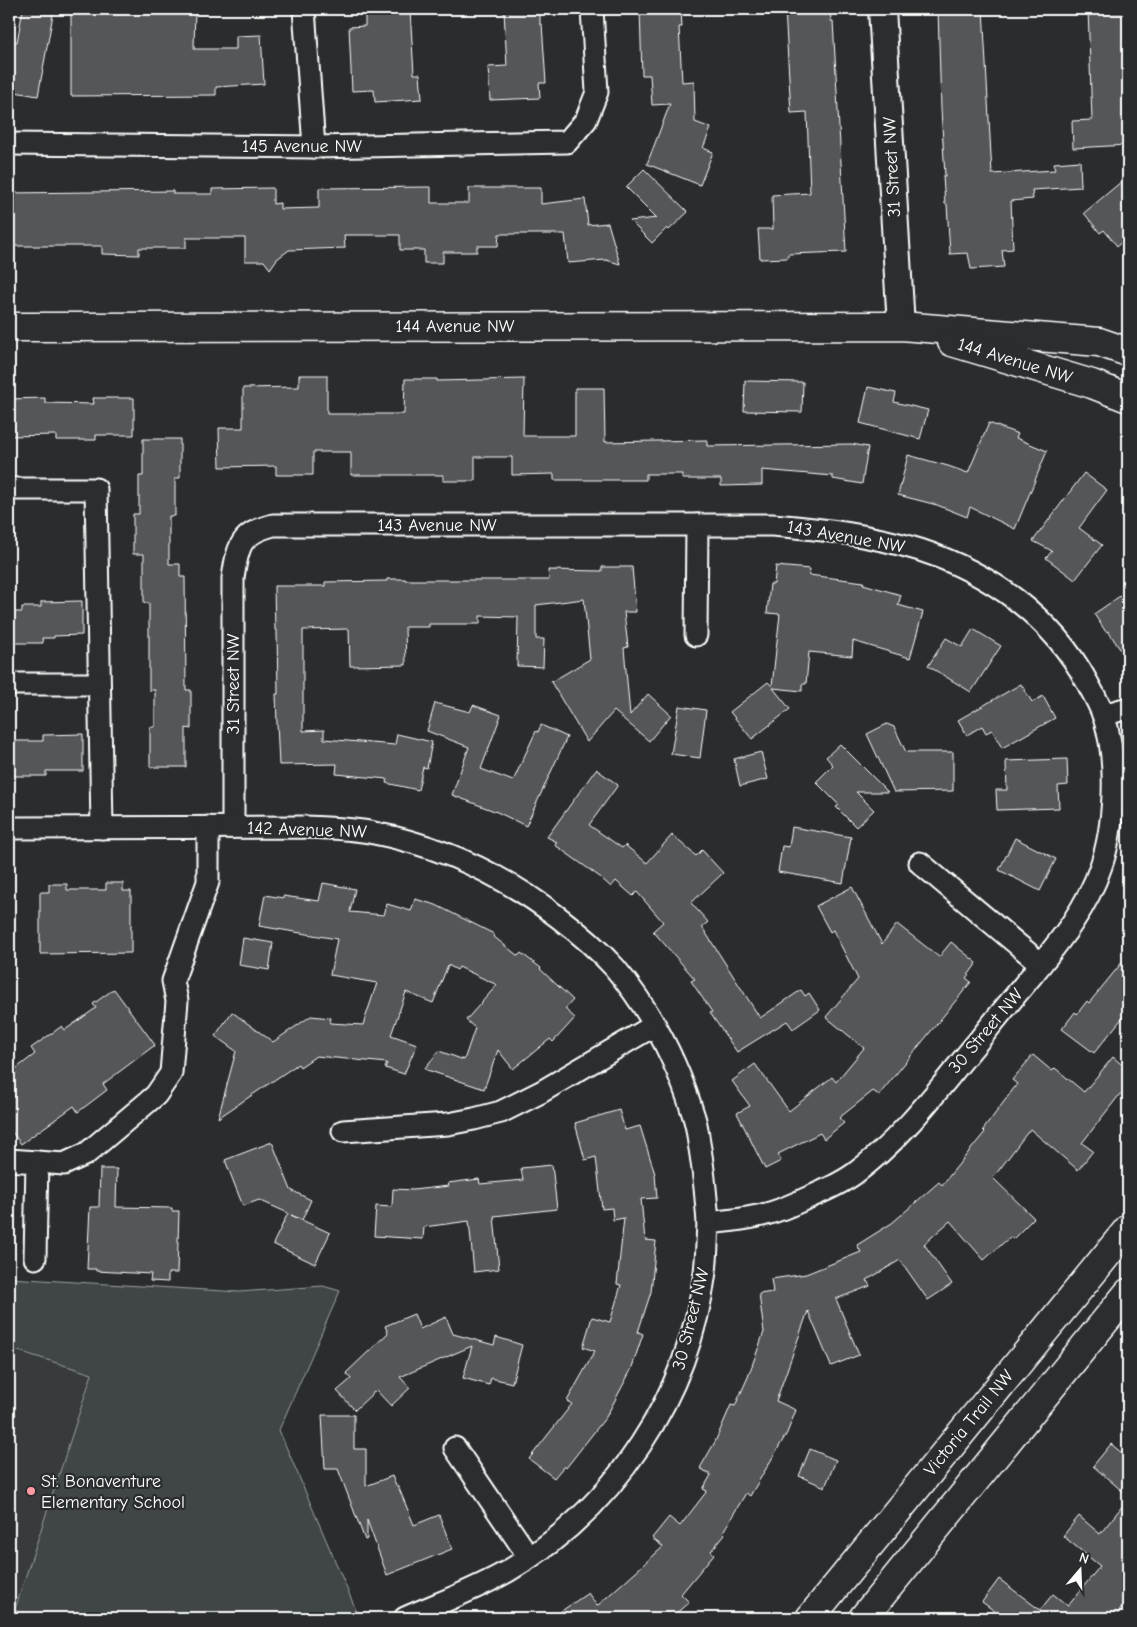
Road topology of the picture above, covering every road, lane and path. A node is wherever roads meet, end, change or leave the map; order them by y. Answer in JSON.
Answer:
{"nodes":[{"id":1,"x":304,"y":9,"type":"edge"},
{"id":2,"x":592,"y":9,"type":"edge"},
{"id":3,"x":882,"y":9,"type":"edge"},
{"id":4,"x":9,"y":144,"type":"edge"},
{"id":5,"x":314,"y":147,"type":"junction"},
{"id":6,"x":901,"y":326,"type":"junction"},
{"id":7,"x":9,"y":327,"type":"edge"},
{"id":8,"x":1128,"y":352,"type":"edge"},
{"id":9,"x":1128,"y":398,"type":"edge"},
{"id":10,"x":9,"y":489,"type":"edge"},
{"id":11,"x":697,"y":524,"type":"junction"},
{"id":12,"x":242,"y":542,"type":"joint"},
{"id":13,"x":696,"y":635,"type":"dead end"},
{"id":14,"x":9,"y":684,"type":"edge"},
{"id":15,"x":98,"y":684,"type":"junction"},
{"id":16,"x":1128,"y":708,"type":"edge"},
{"id":17,"x":1104,"y":715,"type":"junction"},
{"id":18,"x":208,"y":827,"type":"junction"},
{"id":19,"x":234,"y":827,"type":"junction"},
{"id":20,"x":9,"y":828,"type":"edge"},
{"id":21,"x":102,"y":828,"type":"junction"},
{"id":22,"x":920,"y":863,"type":"dead end"},
{"id":23,"x":1041,"y":964,"type":"junction"},
{"id":24,"x":655,"y":1025,"type":"junction"},
{"id":25,"x":343,"y":1131,"type":"dead end"},
{"id":26,"x":9,"y":1160,"type":"edge"},
{"id":27,"x":37,"y":1162,"type":"junction"},
{"id":28,"x":708,"y":1223,"type":"junction"},
{"id":29,"x":1128,"y":1229,"type":"edge"},
{"id":30,"x":35,"y":1258,"type":"dead end"},
{"id":31,"x":1128,"y":1293,"type":"edge"},
{"id":32,"x":455,"y":1448,"type":"dead end"},
{"id":33,"x":529,"y":1558,"type":"junction"},
{"id":34,"x":405,"y":1618,"type":"edge"},
{"id":35,"x":810,"y":1618,"type":"edge"},
{"id":36,"x":863,"y":1618,"type":"edge"}],
"edges":[{"from":1,"to":5,"type":"street"},
{"from":2,"to":5,"type":"street","name":"145 Avenue NW"},
{"from":3,"to":6,"type":"street","name":"31 Street NW"},
{"from":4,"to":5,"type":"street","name":"145 Avenue NW"},
{"from":6,"to":7,"type":"main road","name":"144 Avenue NW"},
{"from":6,"to":8,"type":"main road","name":"144 Avenue NW"},
{"from":6,"to":9,"type":"main road","name":"144 Avenue NW"},
{"from":10,"to":15,"type":"street"},
{"from":11,"to":12,"type":"street","name":"143 Avenue NW"},
{"from":11,"to":13,"type":"street"},
{"from":11,"to":17,"type":"street","name":"143 Avenue NW"},
{"from":12,"to":19,"type":"street","name":"31 Street NW"},
{"from":14,"to":15,"type":"street"},
{"from":15,"to":21,"type":"street"},
{"from":16,"to":17,"type":"street"},
{"from":17,"to":23,"type":"street","name":"30 Street NW"},
{"from":18,"to":19,"type":"street","name":"142 Avenue NW"},
{"from":18,"to":21,"type":"street","name":"142 Avenue NW"},
{"from":18,"to":27,"type":"street"},
{"from":19,"to":24,"type":"street","name":"142 Avenue NW"},
{"from":20,"to":21,"type":"street","name":"142 Avenue NW"},
{"from":22,"to":23,"type":"street"},
{"from":23,"to":28,"type":"street","name":"30 Street NW"},
{"from":24,"to":25,"type":"street"},
{"from":24,"to":28,"type":"street","name":"142 Avenue NW"},
{"from":26,"to":27,"type":"street"},
{"from":27,"to":30,"type":"street"},
{"from":28,"to":33,"type":"street","name":"30 Street NW"},
{"from":29,"to":35,"type":"main road","name":"Victoria Trail NW"},
{"from":31,"to":36,"type":"main road"},
{"from":32,"to":33,"type":"street"},
{"from":33,"to":34,"type":"street","name":"30 Street NW"}]}
